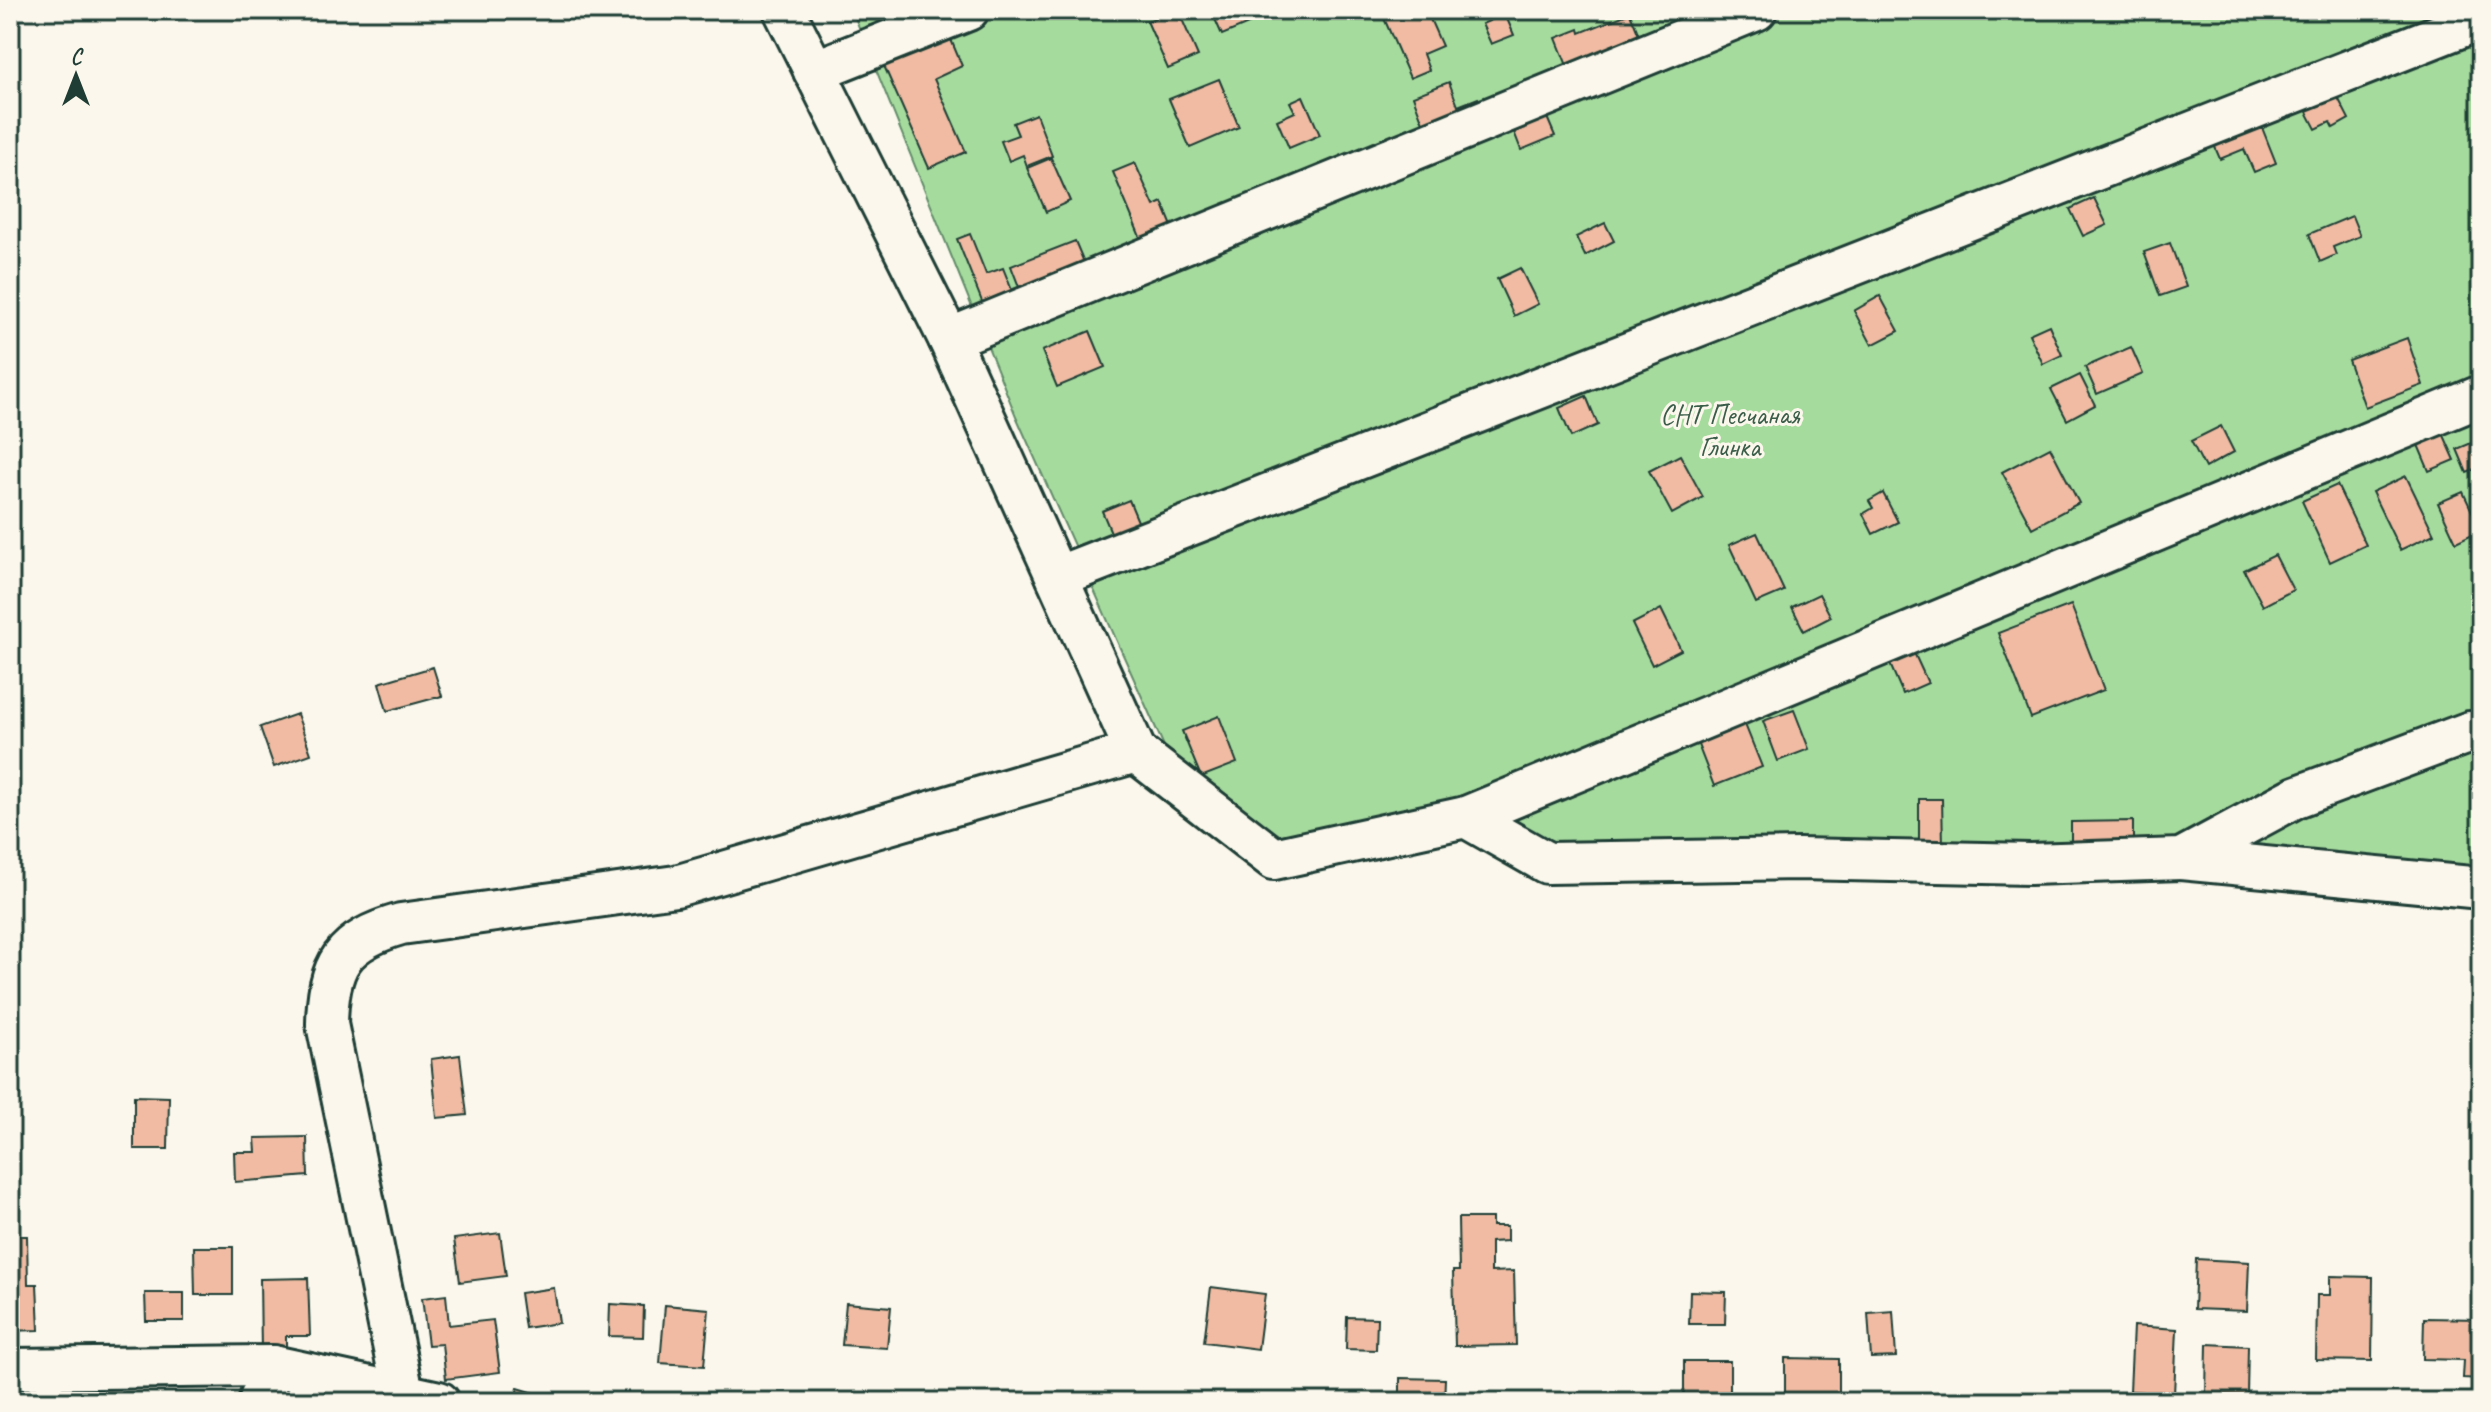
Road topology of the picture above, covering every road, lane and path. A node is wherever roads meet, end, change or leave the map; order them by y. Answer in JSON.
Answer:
{"nodes":[{"id":1,"x":784,"y":10,"type":"edge"},
{"id":2,"x":968,"y":10,"type":"edge"},
{"id":3,"x":1756,"y":10,"type":"edge"},
{"id":4,"x":2481,"y":19,"type":"edge"},
{"id":5,"x":814,"y":71,"type":"junction"},
{"id":6,"x":949,"y":339,"type":"junction"},
{"id":7,"x":2481,"y":396,"type":"edge"},
{"id":8,"x":1057,"y":577,"type":"junction"},
{"id":9,"x":2477,"y":731,"type":"edge"},
{"id":10,"x":1136,"y":752,"type":"junction"},
{"id":11,"x":1466,"y":817,"type":"junction"},
{"id":12,"x":2181,"y":859,"type":"junction"},
{"id":13,"x":2481,"y":888,"type":"edge"},
{"id":14,"x":10,"y":1369,"type":"edge"},
{"id":15,"x":266,"y":1384,"type":"edge"},
{"id":16,"x":421,"y":1398,"type":"edge"}],
"edges":[{"from":1,"to":5,"type":"street"},
{"from":2,"to":5,"type":"street"},
{"from":3,"to":6,"type":"street"},
{"from":4,"to":8,"type":"street"},
{"from":5,"to":6,"type":"street"},
{"from":6,"to":8,"type":"street"},
{"from":7,"to":11,"type":"street"},
{"from":8,"to":10,"type":"street"},
{"from":9,"to":12,"type":"street"},
{"from":10,"to":11,"type":"street"},
{"from":10,"to":16,"type":"street"},
{"from":11,"to":12,"type":"street"},
{"from":12,"to":13,"type":"street"},
{"from":14,"to":15,"type":"street"},
{"from":15,"to":16,"type":"street"}]}
